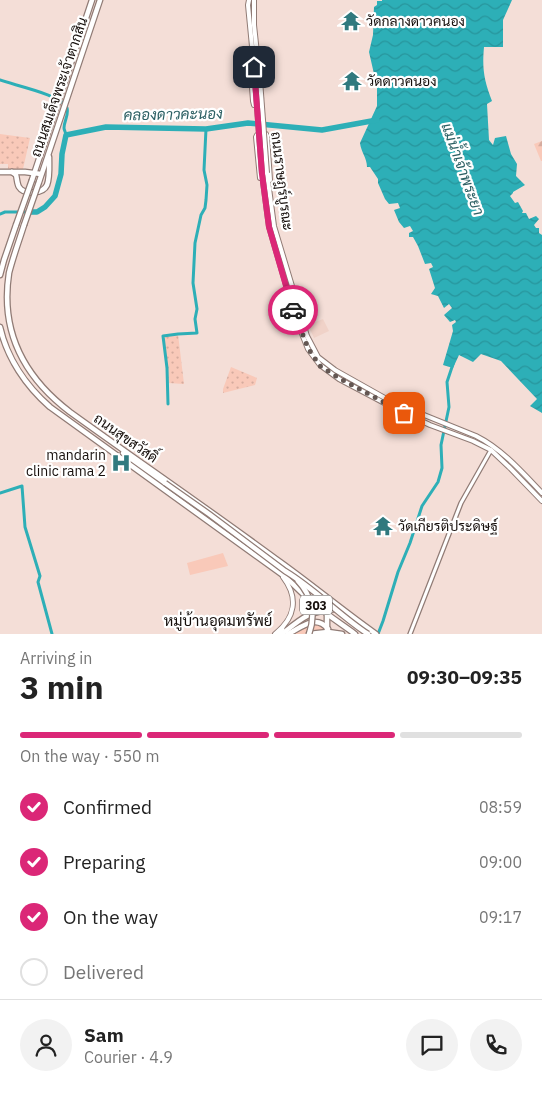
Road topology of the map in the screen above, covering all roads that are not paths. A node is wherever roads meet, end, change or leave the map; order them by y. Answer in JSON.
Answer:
{"nodes":[{"id":1,"x":92,"y":0,"type":"edge"},
{"id":2,"x":100,"y":0,"type":"edge"},
{"id":3,"x":249,"y":0,"type":"edge"},
{"id":4,"x":254,"y":0,"type":"edge"},
{"id":5,"x":252,"y":50,"type":"junction"},
{"id":6,"x":257,"y":52,"type":"junction"},
{"id":7,"x":256,"y":67,"type":"junction"},
{"id":8,"x":49,"y":153,"type":"junction"},
{"id":9,"x":0,"y":172,"type":"edge"},
{"id":10,"x":12,"y":172,"type":"junction"},
{"id":11,"x":34,"y":173,"type":"junction"},
{"id":12,"x":41,"y":174,"type":"junction"},
{"id":13,"x":264,"y":174,"type":"junction"},
{"id":14,"x":39,"y":182,"type":"joint"},
{"id":15,"x":269,"y":186,"type":"junction"},
{"id":16,"x":264,"y":187,"type":"junction"},
{"id":17,"x":279,"y":250,"type":"junction"},
{"id":18,"x":0,"y":275,"type":"edge"},
{"id":19,"x":0,"y":327,"type":"edge"},
{"id":20,"x":29,"y":371,"type":"junction"},
{"id":21,"x":22,"y":376,"type":"junction"},
{"id":22,"x":360,"y":387,"type":"junction"},
{"id":23,"x":109,"y":440,"type":"junction"},
{"id":24,"x":493,"y":448,"type":"junction"},
{"id":25,"x":516,"y":470,"type":"junction"},
{"id":26,"x":542,"y":493,"type":"edge"},
{"id":27,"x":542,"y":501,"type":"edge"},
{"id":28,"x":282,"y":572,"type":"junction"},
{"id":29,"x":320,"y":591,"type":"junction"},
{"id":30,"x":325,"y":596,"type":"junction"},
{"id":31,"x":312,"y":602,"type":"junction"},
{"id":32,"x":342,"y":610,"type":"junction"},
{"id":33,"x":326,"y":612,"type":"junction"},
{"id":34,"x":348,"y":614,"type":"junction"},
{"id":35,"x":342,"y":625,"type":"junction"},
{"id":36,"x":282,"y":631,"type":"edge"},
{"id":37,"x":328,"y":632,"type":"edge"},
{"id":38,"x":277,"y":634,"type":"edge"},
{"id":39,"x":288,"y":634,"type":"edge"},
{"id":40,"x":309,"y":634,"type":"edge"},
{"id":41,"x":342,"y":634,"type":"edge"},
{"id":42,"x":355,"y":634,"type":"edge"},
{"id":43,"x":368,"y":634,"type":"edge"},
{"id":44,"x":376,"y":634,"type":"edge"},
{"id":45,"x":410,"y":634,"type":"edge"}],
"edges":[{"from":1,"to":11,"type":"main road","name":"ถนนสมเด็จพระเจ้าตากสิน"},
{"from":2,"to":8,"type":"main road","name":"ถนนสมเด็จพระเจ้าตากสิน"},
{"from":3,"to":5,"type":"main road"},
{"from":4,"to":6,"type":"main road"},
{"from":5,"to":6,"type":"main road"},
{"from":5,"to":7,"type":"main road"},
{"from":6,"to":7,"type":"main road"},
{"from":7,"to":13,"type":"main road","name":"ถนนราษฎร์บูรณะ","bridge":true},
{"from":8,"to":10,"type":"main road"},
{"from":8,"to":12,"type":"main road","name":"ถนนสมเด็จพระเจ้าตากสิน"},
{"from":9,"to":10,"type":"main road"},
{"from":10,"to":11,"type":"main road"},
{"from":11,"to":12,"type":"main road"},
{"from":11,"to":18,"type":"main road","name":"ถนนสมเด็จพระเจ้าตากสิน","bridge":true},
{"from":12,"to":14,"type":"main road","name":"ถนนสมเด็จพระเจ้าตากสิน"},
{"from":13,"to":15,"type":"main road","name":"ถนนราษฎร์บูรณะ"},
{"from":13,"to":16,"type":"main road","name":"ถนนราษฎร์บูรณะ"},
{"from":14,"to":20,"type":"main road","name":"ถนนสุขสวัสดิ์","bridge":true},
{"from":15,"to":16,"type":"main road"},
{"from":15,"to":17,"type":"main road","name":"ถนนราษฎร์บูรณะ"},
{"from":16,"to":17,"type":"main road","name":"ถนนราษฎร์บูรณะ"},
{"from":17,"to":22,"type":"main road","name":"ถนนราษฎร์บูรณะ"},
{"from":19,"to":21,"type":"main road","name":"ถนนสุขสวัสดิ์"},
{"from":20,"to":21,"type":"main road"},
{"from":20,"to":23,"type":"main road","name":"ถนนสุขสวัสดิ์"},
{"from":21,"to":28,"type":"main road","name":"ถนนสุขสวัสดิ์","number":"303"},
{"from":22,"to":24,"type":"main road","name":"ถนนราษฎร์บูรณะ"},
{"from":22,"to":24,"type":"main road","name":"ถนนราษฎร์บูรณะ"},
{"from":23,"to":28,"type":"main road","bridge":true},
{"from":23,"to":29,"type":"main road","name":"ถนนสุขสวัสดิ์","number":"303"},
{"from":24,"to":25,"type":"main road","name":"ถนนราษฎร์บูรณะ"},
{"from":24,"to":45,"type":"street"},
{"from":25,"to":26,"type":"main road","name":"ถนนราษฎร์บูรณะ"},
{"from":25,"to":27,"type":"main road","name":"ถนนราษฎร์บูรณะ"},
{"from":28,"to":31,"type":"main road","name":"ถนนสุขสวัสดิ์","number":"303"},
{"from":28,"to":36,"type":"main road"},
{"from":28,"to":40,"type":"main road","bridge":true},
{"from":28,"to":43,"type":"main road","bridge":true},
{"from":29,"to":30,"type":"main road","name":"ถนนสุขสวัสดิ์","number":"303"},
{"from":29,"to":31,"type":"main road"},
{"from":30,"to":32,"type":"main road","name":"ถนนสุขสวัสดิ์","number":"303"},
{"from":30,"to":33,"type":"main road"},
{"from":31,"to":33,"type":"main road","name":"ถนนสุขสวัสดิ์","number":"303"},
{"from":32,"to":33,"type":"main road"},
{"from":32,"to":34,"type":"main road","name":"ถนนสุขสวัสดิ์","number":"303"},
{"from":33,"to":35,"type":"main road","name":"ถนนสุขสวัสดิ์","number":"303"},
{"from":33,"to":36,"type":"main road"},
{"from":33,"to":37,"type":"main road"},
{"from":34,"to":35,"type":"main road"},
{"from":34,"to":44,"type":"main road","name":"ถนนสุขสวัสดิ์","number":"303"},
{"from":35,"to":42,"type":"main road","name":"ถนนสุขสวัสดิ์","number":"303"},
{"from":36,"to":38,"type":"main road"},
{"from":37,"to":39,"type":"main road"},
{"from":37,"to":40,"type":"main road"},
{"from":37,"to":41,"type":"main road"}]}
